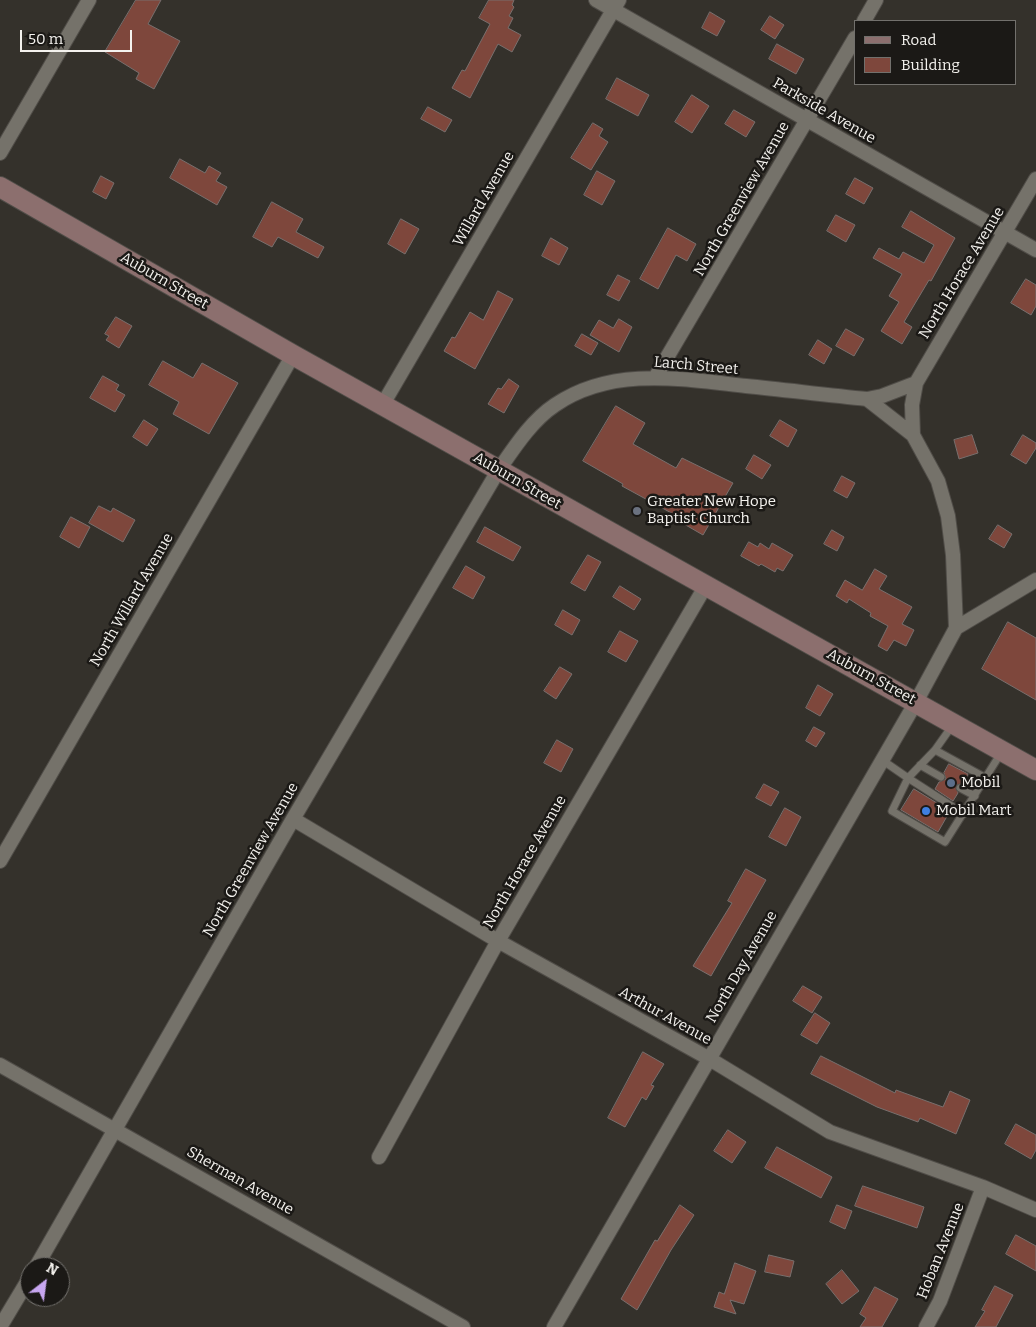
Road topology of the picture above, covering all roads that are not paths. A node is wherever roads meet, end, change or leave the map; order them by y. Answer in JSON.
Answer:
{"nodes":[{"id":1,"x":89,"y":0,"type":"edge"},
{"id":2,"x":596,"y":0,"type":"edge"},
{"id":3,"x":876,"y":0,"type":"edge"},
{"id":4,"x":616,"y":5,"type":"edge"},
{"id":5,"x":865,"y":20,"type":"edge"},
{"id":6,"x":854,"y":40,"type":"edge"},
{"id":7,"x":807,"y":120,"type":"junction"},
{"id":8,"x":0,"y":153,"type":"edge"},
{"id":9,"x":1036,"y":180,"type":"edge"},
{"id":10,"x":0,"y":187,"type":"edge"},
{"id":11,"x":1004,"y":232,"type":"junction"},
{"id":12,"x":1036,"y":250,"type":"edge"},
{"id":13,"x":293,"y":355,"type":"junction"},
{"id":14,"x":656,"y":376,"type":"junction"},
{"id":15,"x":916,"y":383,"type":"junction"},
{"id":16,"x":866,"y":399,"type":"junction"},
{"id":17,"x":383,"y":404,"type":"junction"},
{"id":18,"x":913,"y":435,"type":"junction"},
{"id":19,"x":498,"y":470,"type":"junction"},
{"id":20,"x":1036,"y":580,"type":"edge"},
{"id":21,"x":705,"y":587,"type":"junction"},
{"id":22,"x":956,"y":628,"type":"junction"},
{"id":23,"x":916,"y":702,"type":"junction"},
{"id":24,"x":954,"y":723,"type":"junction"},
{"id":25,"x":935,"y":750,"type":"junction"},
{"id":26,"x":1002,"y":751,"type":"junction"},
{"id":27,"x":882,"y":760,"type":"junction"},
{"id":28,"x":1034,"y":764,"type":"edge"},
{"id":29,"x":920,"y":765,"type":"junction"},
{"id":30,"x":941,"y":777,"type":"dead end"},
{"id":31,"x":908,"y":778,"type":"junction"},
{"id":32,"x":986,"y":778,"type":"junction"},
{"id":33,"x":960,"y":788,"type":"dead end"},
{"id":34,"x":975,"y":796,"type":"junction"},
{"id":35,"x":964,"y":814,"type":"junction"},
{"id":36,"x":293,"y":819,"type":"junction"},
{"id":37,"x":0,"y":861,"type":"edge"},
{"id":38,"x":498,"y":941,"type":"junction"},
{"id":39,"x":708,"y":1058,"type":"junction"},
{"id":40,"x":0,"y":1065,"type":"edge"},
{"id":41,"x":116,"y":1129,"type":"junction"},
{"id":42,"x":379,"y":1157,"type":"dead end"},
{"id":43,"x":983,"y":1187,"type":"junction"},
{"id":44,"x":1036,"y":1210,"type":"edge"},
{"id":45,"x":42,"y":1257,"type":"edge"},
{"id":46,"x":20,"y":1293,"type":"edge"},
{"id":47,"x":0,"y":1327,"type":"edge"},
{"id":48,"x":463,"y":1327,"type":"edge"},
{"id":49,"x":554,"y":1327,"type":"edge"},
{"id":50,"x":926,"y":1327,"type":"edge"}],
"edges":[{"from":1,"to":8,"type":"street"},
{"from":2,"to":4,"type":"street","name":"Parkside Avenue"},
{"from":3,"to":5,"type":"street"},
{"from":4,"to":7,"type":"street","name":"Parkside Avenue"},
{"from":4,"to":17,"type":"street","name":"Willard Avenue"},
{"from":6,"to":7,"type":"street","name":"North Greenview Avenue"},
{"from":7,"to":11,"type":"street","name":"Parkside Avenue"},
{"from":7,"to":14,"type":"street","name":"North Greenview Avenue"},
{"from":9,"to":11,"type":"street","name":"North Horace Avenue"},
{"from":10,"to":13,"type":"main road","name":"Auburn Street"},
{"from":11,"to":12,"type":"street","name":"Parkside Avenue"},
{"from":11,"to":15,"type":"street","name":"North Horace Avenue"},
{"from":13,"to":17,"type":"main road","name":"Auburn Street"},
{"from":13,"to":37,"type":"street","name":"North Willard Avenue"},
{"from":14,"to":16,"type":"street","name":"Larch Street"},
{"from":14,"to":19,"type":"street","name":"Larch Street"},
{"from":15,"to":16,"type":"street","name":"Larch Street"},
{"from":15,"to":18,"type":"street"},
{"from":16,"to":18,"type":"street"},
{"from":17,"to":19,"type":"main road","name":"Auburn Street"},
{"from":18,"to":22,"type":"street"},
{"from":19,"to":21,"type":"main road","name":"Auburn Street"},
{"from":19,"to":36,"type":"street","name":"North Greenview Avenue"},
{"from":20,"to":22,"type":"street"},
{"from":21,"to":23,"type":"main road","name":"Auburn Street"},
{"from":21,"to":38,"type":"street","name":"North Horace Avenue"},
{"from":22,"to":23,"type":"street"},
{"from":23,"to":24,"type":"main road","name":"Auburn Street"},
{"from":23,"to":27,"type":"street","name":"North Day Avenue"},
{"from":24,"to":25,"type":"lane"},
{"from":24,"to":26,"type":"main road","name":"Auburn Street"},
{"from":25,"to":29,"type":"lane"},
{"from":25,"to":32,"type":"lane"},
{"from":26,"to":28,"type":"main road","name":"Auburn Street"},
{"from":26,"to":32,"type":"lane"},
{"from":27,"to":31,"type":"lane"},
{"from":27,"to":39,"type":"street","name":"North Day Avenue"},
{"from":29,"to":30,"type":"lane"},
{"from":29,"to":31,"type":"lane"},
{"from":31,"to":35,"type":"lane"},
{"from":31,"to":35,"type":"lane"},
{"from":32,"to":34,"type":"lane"},
{"from":33,"to":34,"type":"lane"},
{"from":34,"to":35,"type":"lane"},
{"from":36,"to":38,"type":"street","name":"Arthur Avenue"},
{"from":36,"to":41,"type":"street","name":"North Greenview Avenue"},
{"from":38,"to":39,"type":"street","name":"Arthur Avenue"},
{"from":38,"to":42,"type":"street","name":"North Horace Avenue"},
{"from":39,"to":43,"type":"street","name":"Arthur Avenue"},
{"from":39,"to":49,"type":"street","name":"North Day Avenue"},
{"from":40,"to":41,"type":"street","name":"Sherman Avenue"},
{"from":41,"to":45,"type":"street","name":"North Greenview Avenue"},
{"from":41,"to":48,"type":"street","name":"Sherman Avenue"},
{"from":43,"to":44,"type":"street","name":"Arthur Avenue"},
{"from":43,"to":50,"type":"street","name":"Hoban Avenue"},
{"from":46,"to":47,"type":"street"}]}
